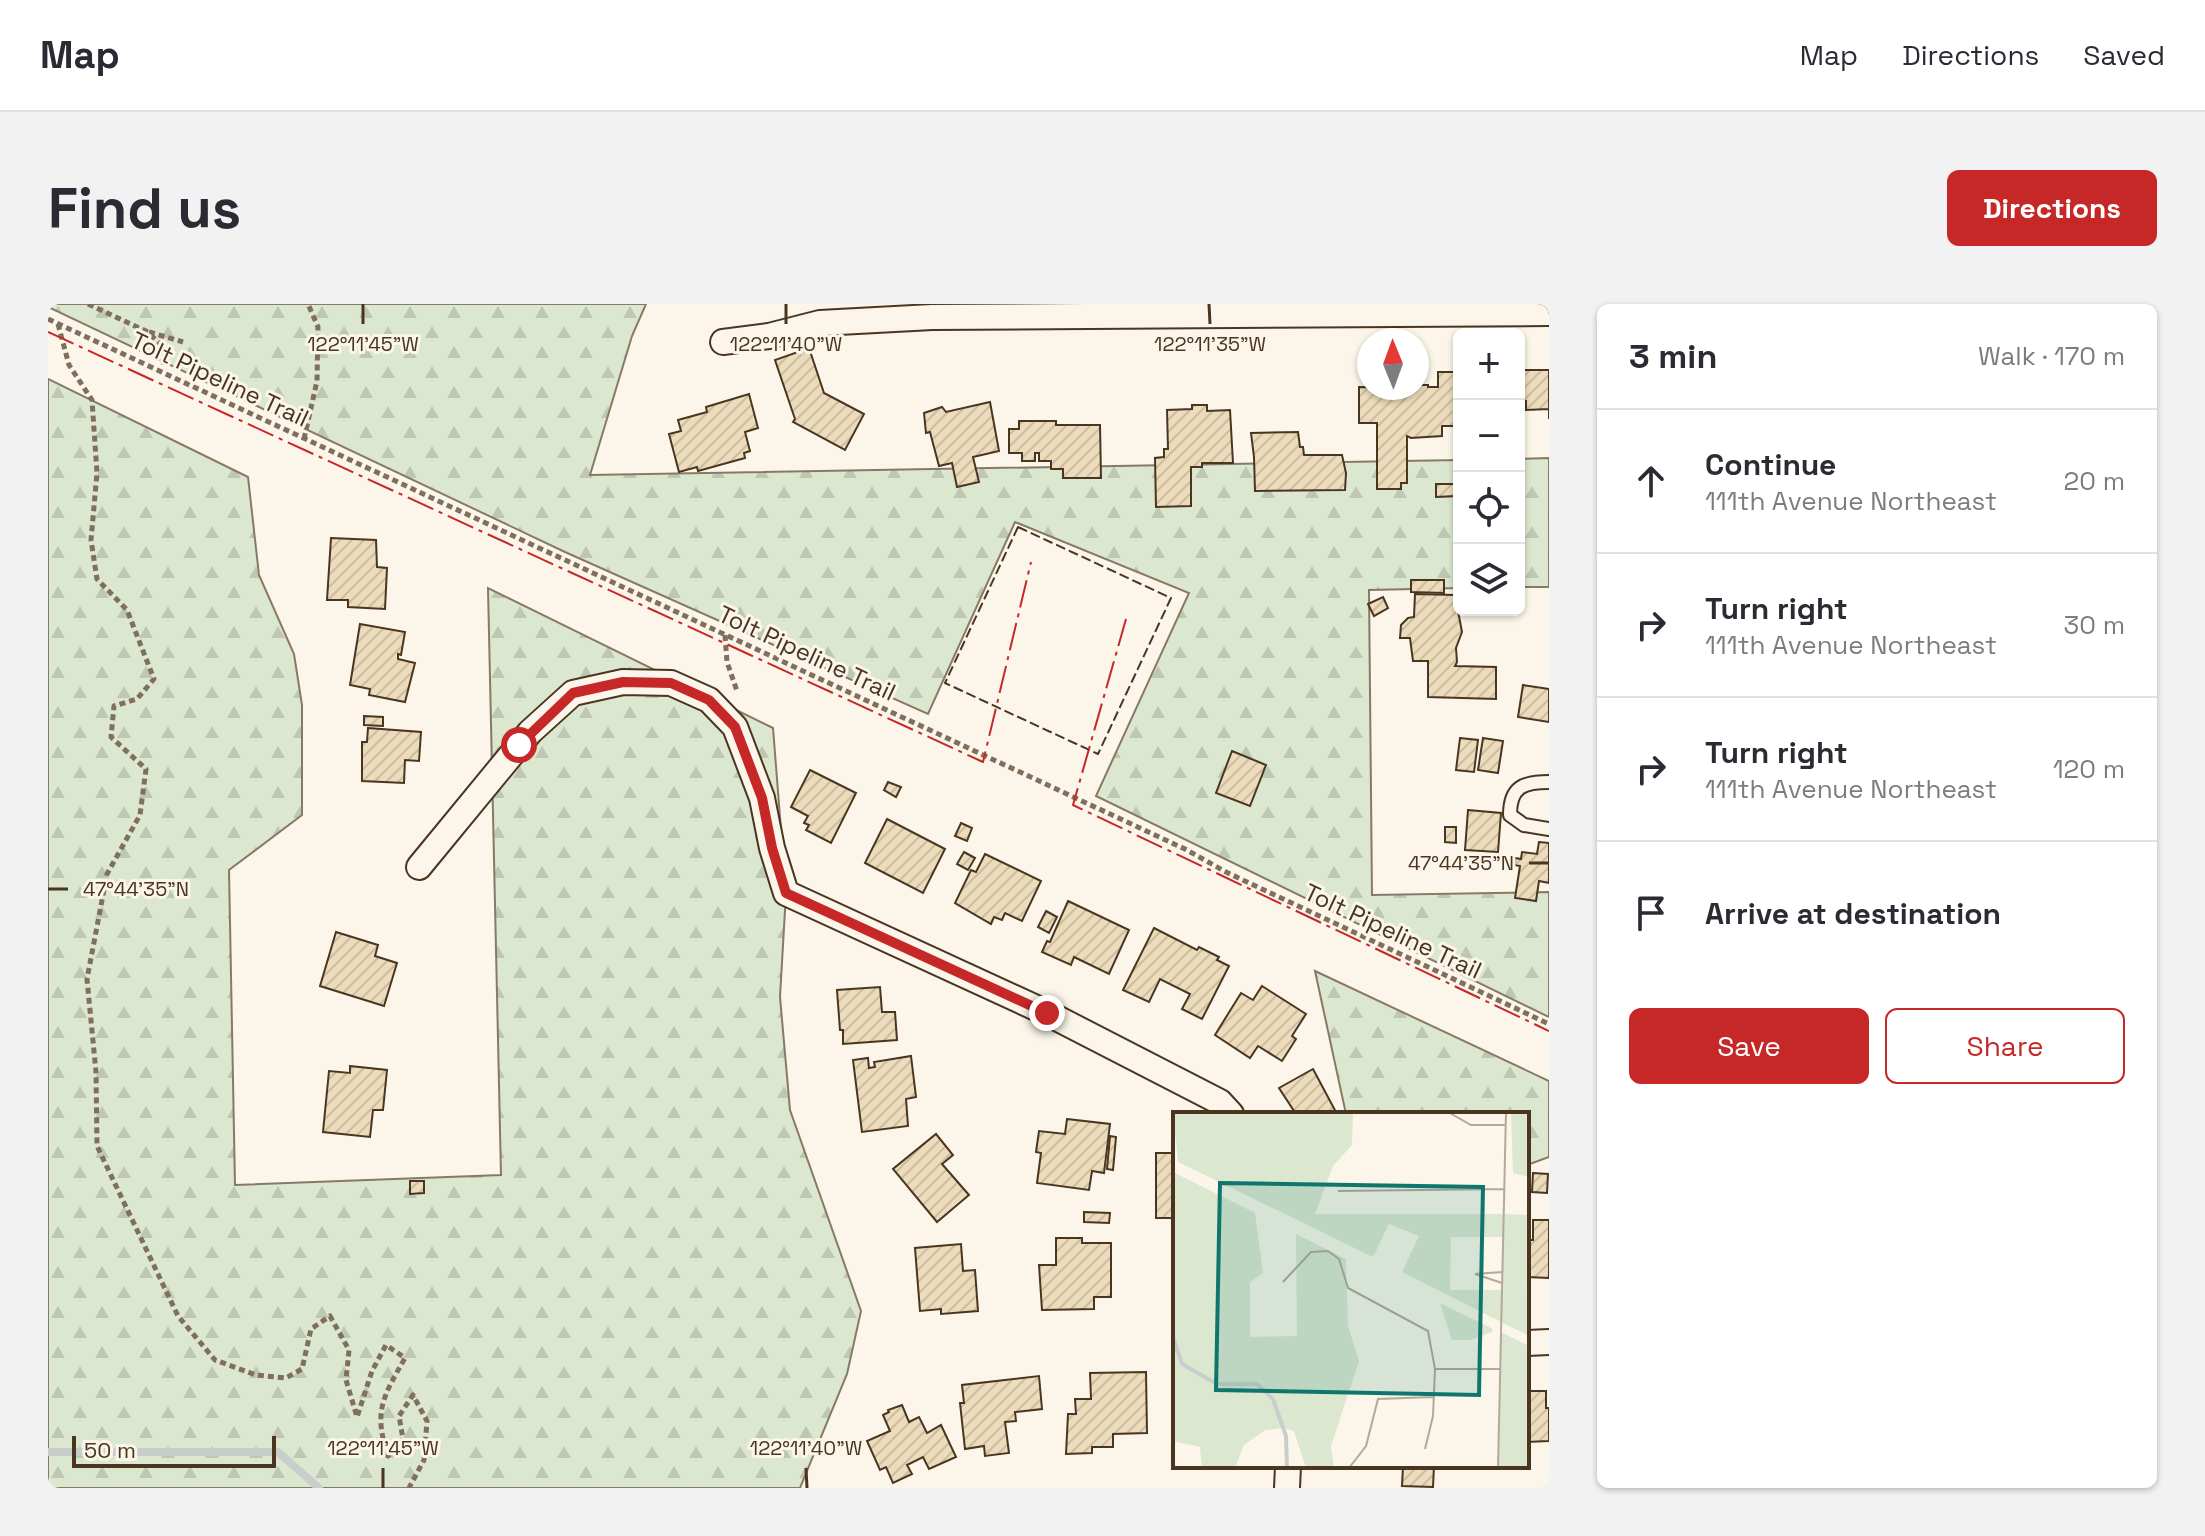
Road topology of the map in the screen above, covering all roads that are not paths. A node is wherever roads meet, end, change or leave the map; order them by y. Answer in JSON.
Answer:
{"nodes":[{"id":1,"x":1549,"y":313,"type":"edge"},
{"id":2,"x":723,"y":342,"type":"dead end"},
{"id":3,"x":1549,"y":782,"type":"edge"},
{"id":4,"x":1549,"y":829,"type":"edge"},
{"id":5,"x":419,"y":867,"type":"dead end"},
{"id":6,"x":1229,"y":1112,"type":"edge"},
{"id":7,"x":1549,"y":1342,"type":"edge"},
{"id":8,"x":1529,"y":1343,"type":"edge"},
{"id":9,"x":1288,"y":1468,"type":"edge"},
{"id":10,"x":1287,"y":1488,"type":"edge"}],
"edges":[{"from":1,"to":2,"type":"street"},
{"from":3,"to":4,"type":"lane"},
{"from":5,"to":6,"type":"street"},
{"from":7,"to":8,"type":"street"},
{"from":9,"to":10,"type":"street"}]}
